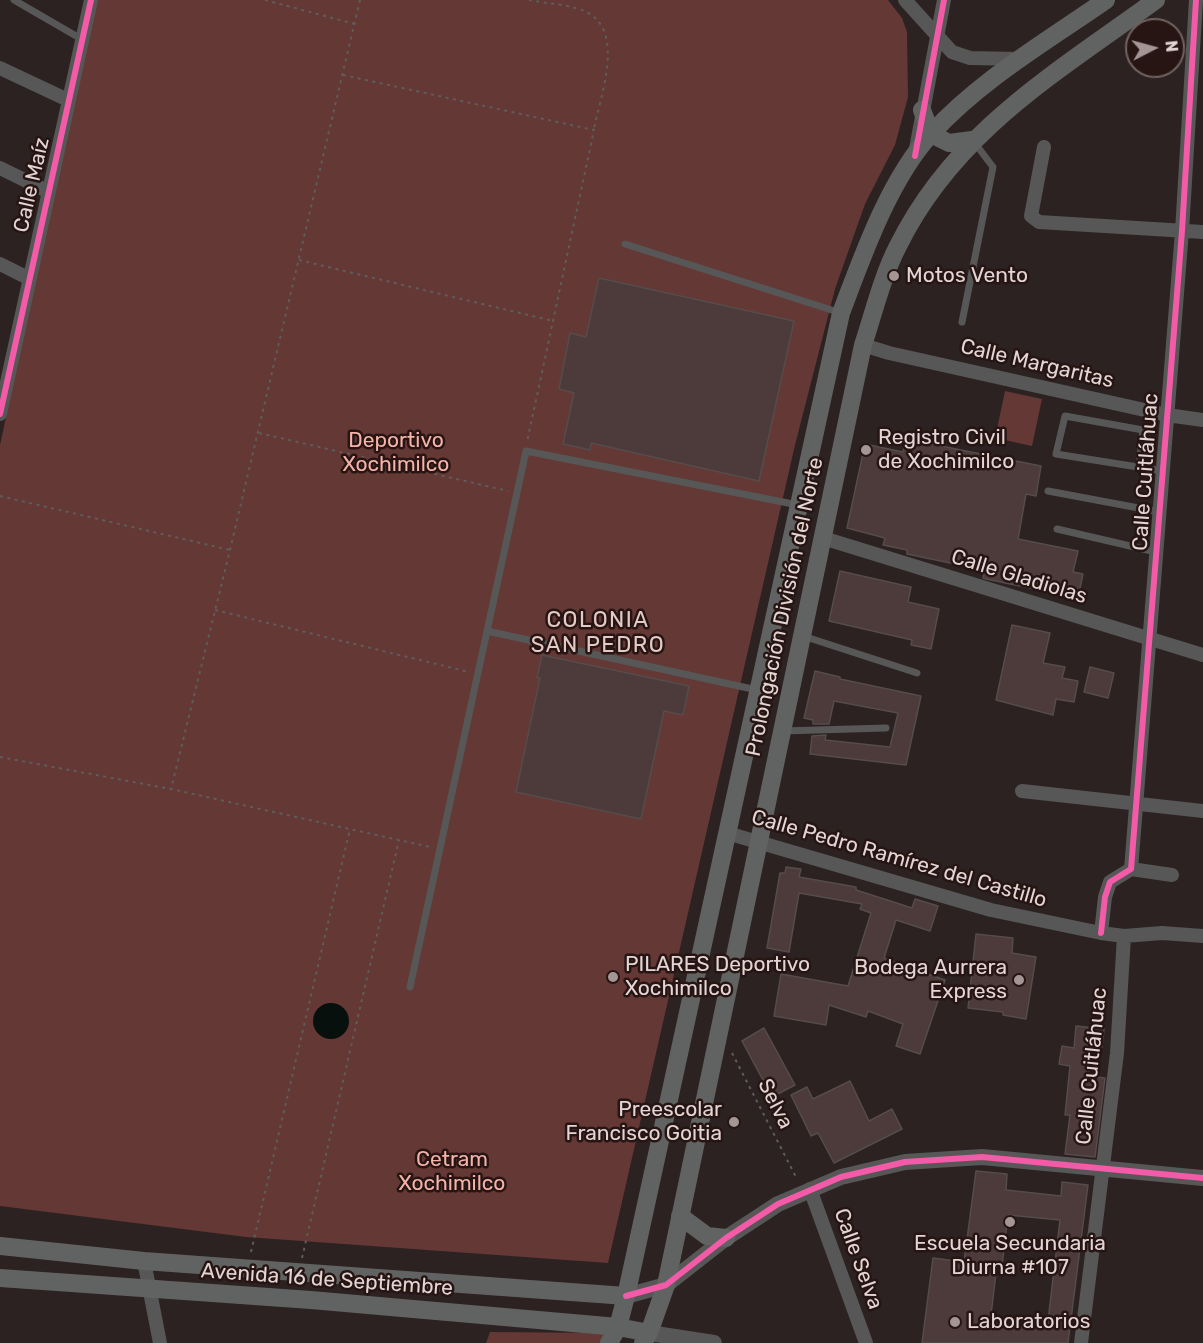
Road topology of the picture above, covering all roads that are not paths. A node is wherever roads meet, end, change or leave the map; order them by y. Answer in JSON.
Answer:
{"nodes":[{"id":1,"x":14,"y":0,"type":"edge"},
{"id":2,"x":90,"y":0,"type":"edge"},
{"id":3,"x":905,"y":0,"type":"edge"},
{"id":4,"x":944,"y":0,"type":"edge"},
{"id":5,"x":1106,"y":0,"type":"edge"},
{"id":6,"x":1156,"y":0,"type":"edge"},
{"id":7,"x":1196,"y":0,"type":"edge"},
{"id":8,"x":936,"y":34,"type":"junction"},
{"id":9,"x":1199,"y":36,"type":"edge"},
{"id":10,"x":83,"y":40,"type":"junction"},
{"id":11,"x":1020,"y":59,"type":"junction"},
{"id":12,"x":0,"y":68,"type":"edge"},
{"id":13,"x":68,"y":100,"type":"junction"},
{"id":14,"x":922,"y":110,"type":"junction"},
{"id":15,"x":931,"y":134,"type":"junction"},
{"id":16,"x":972,"y":140,"type":"junction"},
{"id":17,"x":1044,"y":147,"type":"dead end"},
{"id":18,"x":915,"y":156,"type":"junction"},
{"id":19,"x":0,"y":168,"type":"edge"},
{"id":20,"x":48,"y":191,"type":"junction"},
{"id":21,"x":1182,"y":231,"type":"junction"},
{"id":22,"x":1203,"y":232,"type":"edge"},
{"id":23,"x":625,"y":244,"type":"dead end"},
{"id":24,"x":0,"y":264,"type":"edge"},
{"id":25,"x":28,"y":278,"type":"junction"},
{"id":26,"x":841,"y":313,"type":"junction"},
{"id":27,"x":962,"y":322,"type":"dead end"},
{"id":28,"x":863,"y":345,"type":"junction"},
{"id":29,"x":0,"y":414,"type":"edge"},
{"id":30,"x":1167,"y":415,"type":"junction"},
{"id":31,"x":1203,"y":420,"type":"edge"},
{"id":32,"x":1139,"y":467,"type":"junction"},
{"id":33,"x":1163,"y":471,"type":"junction"},
{"id":34,"x":1048,"y":491,"type":"dead end"},
{"id":35,"x":798,"y":505,"type":"junction"},
{"id":36,"x":1160,"y":512,"type":"junction"},
{"id":37,"x":1057,"y":529,"type":"dead end"},
{"id":38,"x":823,"y":538,"type":"junction"},
{"id":39,"x":1156,"y":552,"type":"junction"},
{"id":40,"x":487,"y":631,"type":"junction"},
{"id":41,"x":803,"y":636,"type":"junction"},
{"id":42,"x":1148,"y":638,"type":"junction"},
{"id":43,"x":1203,"y":655,"type":"edge"},
{"id":44,"x":917,"y":673,"type":"dead end"},
{"id":45,"x":758,"y":690,"type":"junction"},
{"id":46,"x":886,"y":728,"type":"dead end"},
{"id":47,"x":782,"y":731,"type":"junction"},
{"id":48,"x":745,"y":749,"type":"junction"},
{"id":49,"x":777,"y":755,"type":"junction"},
{"id":50,"x":1022,"y":791,"type":"dead end"},
{"id":51,"x":1137,"y":804,"type":"junction"},
{"id":52,"x":1203,"y":811,"type":"edge"},
{"id":53,"x":727,"y":833,"type":"junction"},
{"id":54,"x":759,"y":841,"type":"junction"},
{"id":55,"x":1131,"y":869,"type":"junction"},
{"id":56,"x":1172,"y":875,"type":"dead end"},
{"id":57,"x":1101,"y":933,"type":"junction"},
{"id":58,"x":1124,"y":936,"type":"junction"},
{"id":59,"x":1203,"y":936,"type":"edge"},
{"id":60,"x":410,"y":987,"type":"dead end"},
{"id":61,"x":1103,"y":1167,"type":"junction"},
{"id":62,"x":1203,"y":1178,"type":"edge"},
{"id":63,"x":807,"y":1190,"type":"junction"},
{"id":64,"x":680,"y":1216,"type":"junction"},
{"id":65,"x":726,"y":1238,"type":"junction"},
{"id":66,"x":0,"y":1246,"type":"edge"},
{"id":67,"x":144,"y":1261,"type":"junction"},
{"id":68,"x":307,"y":1274,"type":"junction"},
{"id":69,"x":0,"y":1278,"type":"edge"},
{"id":70,"x":417,"y":1283,"type":"junction"},
{"id":71,"x":666,"y":1285,"type":"junction"},
{"id":72,"x":150,"y":1290,"type":"junction"},
{"id":73,"x":626,"y":1296,"type":"junction"},
{"id":74,"x":311,"y":1300,"type":"junction"},
{"id":75,"x":412,"y":1309,"type":"junction"},
{"id":76,"x":613,"y":1335,"type":"edge"},
{"id":77,"x":646,"y":1338,"type":"edge"},
{"id":78,"x":160,"y":1343,"type":"edge"},
{"id":79,"x":709,"y":1343,"type":"edge"},
{"id":80,"x":866,"y":1343,"type":"edge"},
{"id":81,"x":1081,"y":1343,"type":"edge"}],
"edges":[{"from":1,"to":10,"type":"lane"},
{"from":2,"to":10,"type":"street","name":"Calle Maíz"},
{"from":3,"to":8,"type":"street"},
{"from":4,"to":8,"type":"street"},
{"from":5,"to":11,"type":"main road","name":"Prolongación División del Norte"},
{"from":6,"to":16,"type":"main road","name":"Prolongación División del Norte"},
{"from":7,"to":9,"type":"street","name":"Calle Cuitláhuac"},
{"from":8,"to":11,"type":"street"},
{"from":8,"to":14,"type":"street"},
{"from":9,"to":21,"type":"street","name":"Calle Cuitláhuac"},
{"from":10,"to":13,"type":"street","name":"Calle Maíz"},
{"from":11,"to":15,"type":"main road","name":"Prolongación División del Norte"},
{"from":12,"to":13,"type":"street"},
{"from":13,"to":20,"type":"street","name":"Calle Maíz"},
{"from":14,"to":15,"type":"main road"},
{"from":14,"to":18,"type":"street"},
{"from":15,"to":16,"type":"main road"},
{"from":15,"to":18,"type":"main road","name":"Prolongación División del Norte"},
{"from":16,"to":27,"type":"lane"},
{"from":16,"to":28,"type":"main road","name":"Prolongación División del Norte"},
{"from":17,"to":21,"type":"street"},
{"from":18,"to":26,"type":"main road","name":"Prolongación División del Norte"},
{"from":19,"to":20,"type":"street"},
{"from":20,"to":25,"type":"street","name":"Calle Maíz"},
{"from":21,"to":22,"type":"street"},
{"from":21,"to":30,"type":"street","name":"Calle Cuitláhuac"},
{"from":23,"to":26,"type":"lane"},
{"from":24,"to":25,"type":"street"},
{"from":25,"to":29,"type":"street","name":"Calle Maíz"},
{"from":26,"to":35,"type":"main road","name":"Prolongación División del Norte"},
{"from":28,"to":30,"type":"street","name":"Calle Margaritas"},
{"from":28,"to":38,"type":"main road","name":"Prolongación División del Norte"},
{"from":30,"to":31,"type":"street","name":"Calle Margaritas"},
{"from":30,"to":33,"type":"street","name":"Calle Cuitláhuac"},
{"from":32,"to":32,"type":"lane"},
{"from":32,"to":33,"type":"lane"},
{"from":33,"to":36,"type":"street","name":"Calle Cuitláhuac"},
{"from":34,"to":36,"type":"lane"},
{"from":35,"to":40,"type":"lane"},
{"from":35,"to":45,"type":"main road","name":"Prolongación División del Norte"},
{"from":36,"to":39,"type":"street","name":"Calle Cuitláhuac"},
{"from":37,"to":39,"type":"lane"},
{"from":38,"to":41,"type":"main road","name":"Prolongación División del Norte"},
{"from":38,"to":42,"type":"street","name":"Calle Gladiolas"},
{"from":39,"to":42,"type":"street","name":"Calle Cuitláhuac"},
{"from":40,"to":45,"type":"lane"},
{"from":40,"to":60,"type":"lane"},
{"from":41,"to":44,"type":"lane"},
{"from":41,"to":47,"type":"main road","name":"Prolongación División del Norte"},
{"from":42,"to":43,"type":"street","name":"Calle Gladiolas"},
{"from":42,"to":51,"type":"street","name":"Calle Cuitláhuac"},
{"from":45,"to":48,"type":"main road","name":"Prolongación División del Norte"},
{"from":46,"to":47,"type":"lane"},
{"from":47,"to":49,"type":"main road","name":"Prolongación División del Norte"},
{"from":48,"to":49,"type":"main road"},
{"from":48,"to":53,"type":"main road","name":"Prolongación División del Norte"},
{"from":49,"to":54,"type":"main road","name":"Prolongación División del Norte"},
{"from":50,"to":51,"type":"street"},
{"from":51,"to":52,"type":"street"},
{"from":51,"to":55,"type":"street","name":"Calle Cuitláhuac"},
{"from":53,"to":54,"type":"street","name":"Calle Pedro Ramírez del Castillo"},
{"from":53,"to":73,"type":"main road","name":"Prolongación División del Norte"},
{"from":54,"to":57,"type":"street","name":"Calle Pedro Ramírez del Castillo"},
{"from":54,"to":64,"type":"main road","name":"Prolongación División del Norte"},
{"from":55,"to":56,"type":"street"},
{"from":55,"to":57,"type":"street"},
{"from":57,"to":58,"type":"street","name":"Calle Pedro Ramírez del Castillo"},
{"from":58,"to":59,"type":"street","name":"Calle Pedro Ramírez del Castillo"},
{"from":58,"to":61,"type":"street","name":"Calle Cuitláhuac"},
{"from":61,"to":62,"type":"street"},
{"from":61,"to":63,"type":"street"},
{"from":61,"to":81,"type":"street","name":"Calle Cuitláhuac"},
{"from":63,"to":65,"type":"street"},
{"from":63,"to":80,"type":"street","name":"Calle Selva"},
{"from":64,"to":65,"type":"main road"},
{"from":64,"to":71,"type":"main road","name":"Prolongación División del Norte"},
{"from":65,"to":71,"type":"street"},
{"from":66,"to":67,"type":"main road","name":"Avenida 16 de Septiembre"},
{"from":67,"to":68,"type":"main road","name":"Avenida 16 de Septiembre"},
{"from":67,"to":72,"type":"street"},
{"from":68,"to":70,"type":"main road","name":"Avenida 16 de Septiembre"},
{"from":68,"to":74,"type":"main road"},
{"from":69,"to":72,"type":"main road","name":"Avenida 16 de Septiembre"},
{"from":70,"to":73,"type":"main road","name":"Avenida 16 de Septiembre"},
{"from":70,"to":75,"type":"main road"},
{"from":71,"to":73,"type":"street"},
{"from":71,"to":77,"type":"main road","name":"Prolongación División del Norte"},
{"from":72,"to":74,"type":"main road","name":"Avenida 16 de Septiembre"},
{"from":72,"to":78,"type":"street"},
{"from":73,"to":76,"type":"main road","name":"Prolongación División del Norte"},
{"from":74,"to":75,"type":"main road","name":"Avenida 16 de Septiembre"},
{"from":75,"to":76,"type":"main road","name":"Avenida 16 de Septiembre"},
{"from":76,"to":77,"type":"main road","name":"Avenida 16 de Septiembre"},
{"from":77,"to":79,"type":"street"}]}
